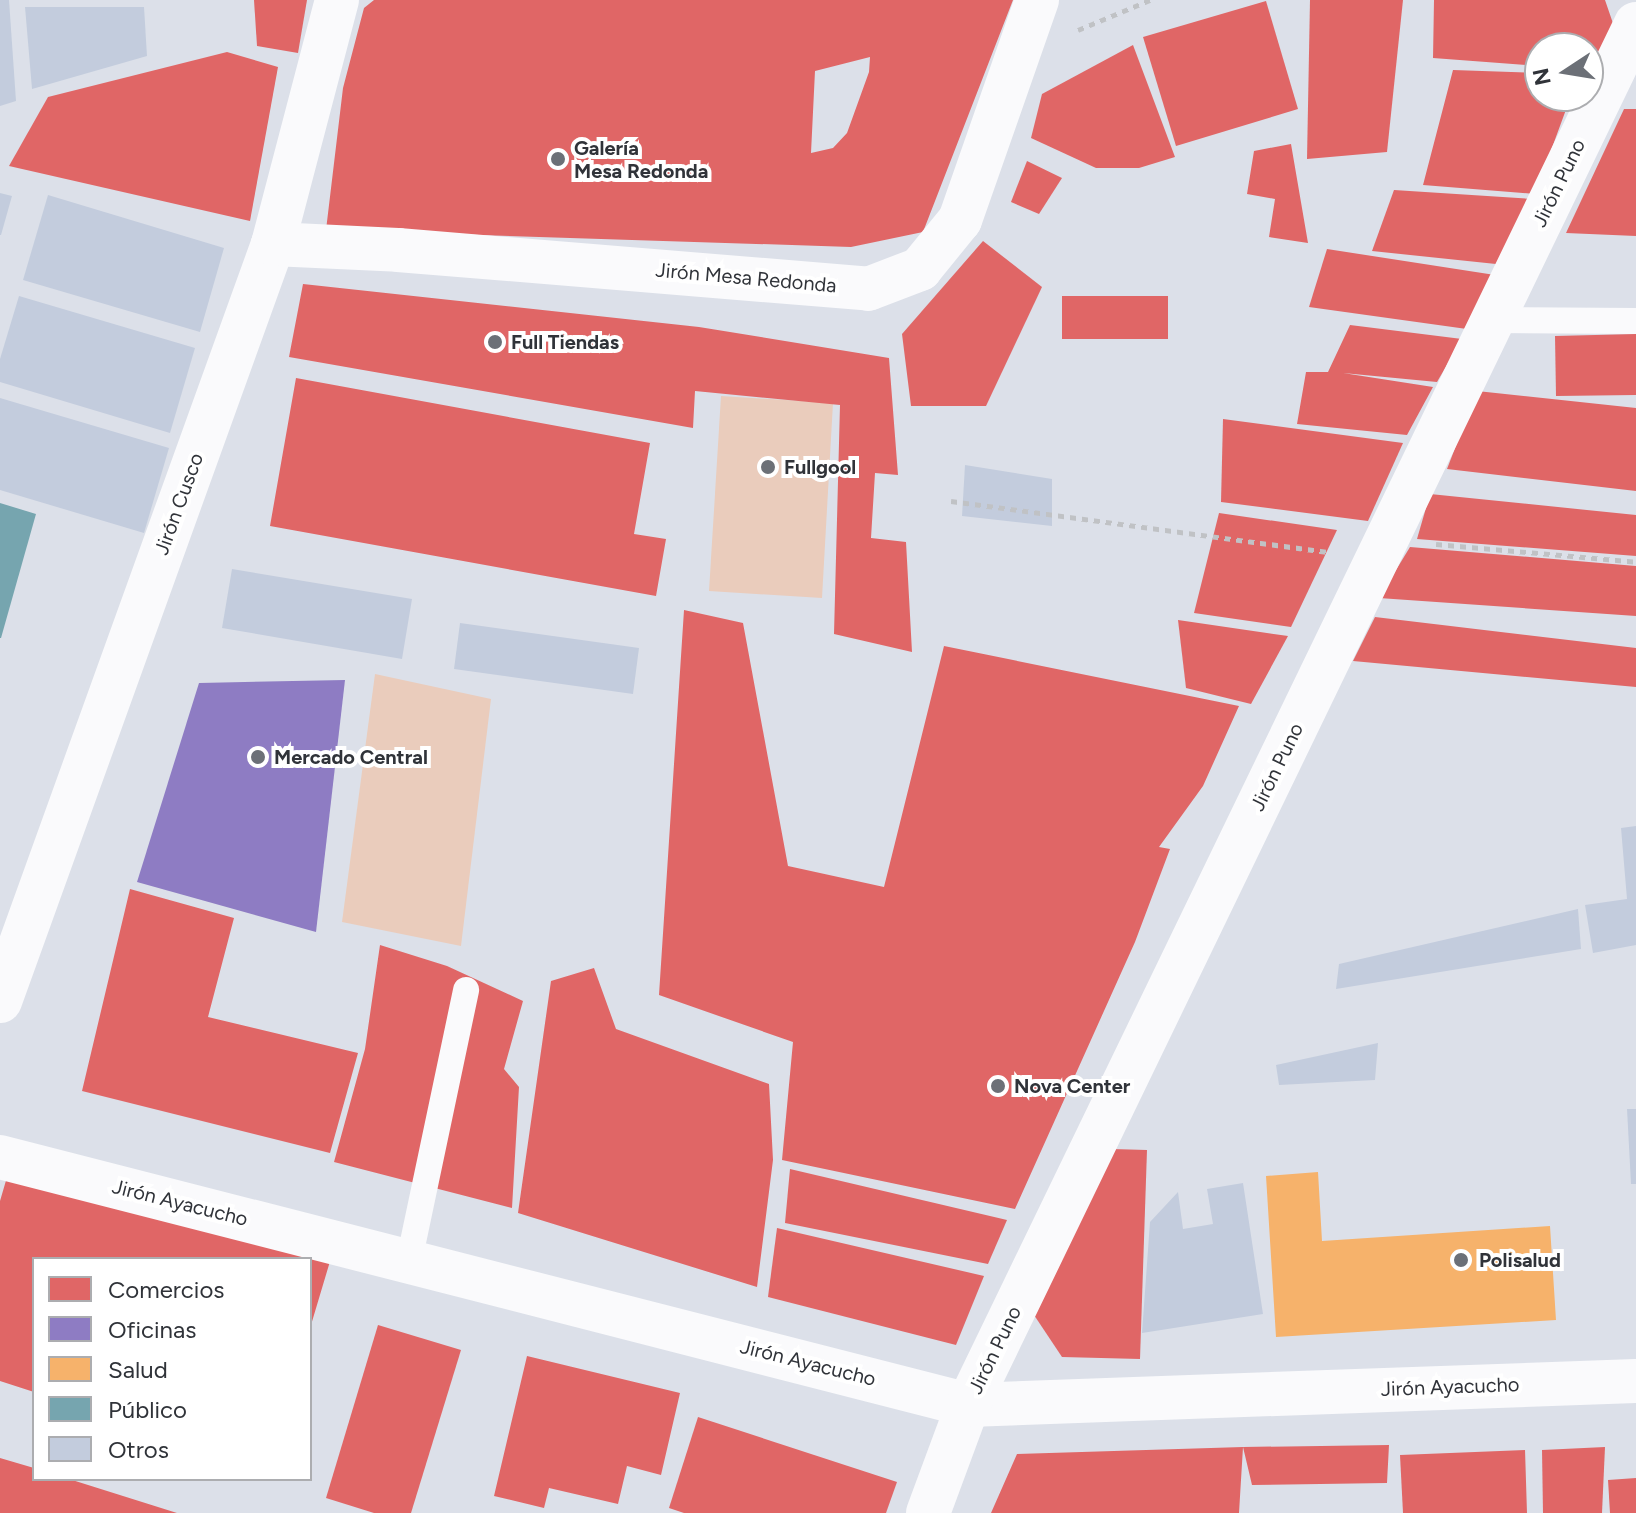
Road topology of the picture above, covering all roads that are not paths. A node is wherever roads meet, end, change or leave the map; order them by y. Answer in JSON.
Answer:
{"nodes":[{"id":1,"x":337,"y":0,"type":"edge"},
{"id":2,"x":1037,"y":0,"type":"edge"},
{"id":3,"x":1636,"y":24,"type":"edge"},
{"id":4,"x":273,"y":244,"type":"junction"},
{"id":5,"x":1493,"y":320,"type":"junction"},
{"id":6,"x":1636,"y":321,"type":"edge"},
{"id":7,"x":466,"y":990,"type":"dead end"},
{"id":8,"x":0,"y":1001,"type":"edge"},
{"id":9,"x":0,"y":1157,"type":"edge"},
{"id":10,"x":409,"y":1261,"type":"junction"},
{"id":11,"x":1636,"y":1381,"type":"edge"},
{"id":12,"x":968,"y":1405,"type":"junction"},
{"id":13,"x":928,"y":1513,"type":"edge"}],
"edges":[{"from":1,"to":4,"type":"street","name":"Jirón Cusco"},
{"from":2,"to":4,"type":"street","name":"Jirón Mesa Redonda"},
{"from":3,"to":5,"type":"street","name":"Jirón Puno"},
{"from":4,"to":8,"type":"street","name":"Jirón Cusco"},
{"from":5,"to":6,"type":"lane"},
{"from":5,"to":12,"type":"street","name":"Jirón Puno"},
{"from":7,"to":10,"type":"lane"},
{"from":9,"to":10,"type":"street","name":"Jirón Ayacucho"},
{"from":10,"to":12,"type":"street","name":"Jirón Ayacucho"},
{"from":11,"to":12,"type":"street","name":"Jirón Ayacucho"},
{"from":12,"to":13,"type":"street","name":"Jirón Puno"}]}
